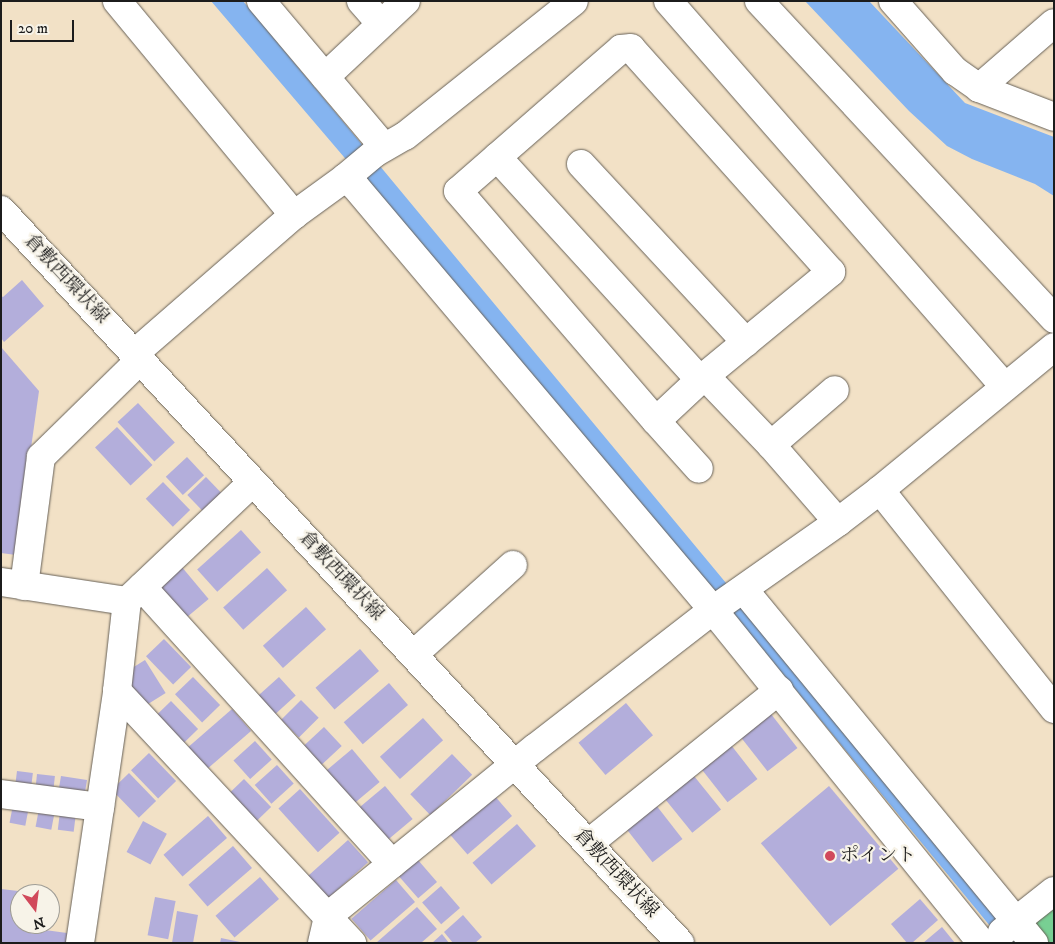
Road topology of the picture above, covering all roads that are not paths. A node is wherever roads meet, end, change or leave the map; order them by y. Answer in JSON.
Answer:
{"nodes":[{"id":1,"x":117,"y":1,"type":"edge"},
{"id":2,"x":261,"y":1,"type":"edge"},
{"id":3,"x":361,"y":1,"type":"edge"},
{"id":4,"x":406,"y":1,"type":"edge"},
{"id":5,"x":574,"y":1,"type":"edge"},
{"id":6,"x":668,"y":1,"type":"edge"},
{"id":7,"x":759,"y":1,"type":"edge"},
{"id":8,"x":893,"y":1,"type":"edge"},
{"id":9,"x":1054,"y":23,"type":"edge"},
{"id":10,"x":381,"y":24,"type":"junction"},
{"id":11,"x":324,"y":77,"type":"junction"},
{"id":12,"x":978,"y":88,"type":"junction"},
{"id":13,"x":1054,"y":117,"type":"edge"},
{"id":14,"x":379,"y":150,"type":"junction"},
{"id":15,"x":497,"y":157,"type":"junction"},
{"id":16,"x":580,"y":164,"type":"dead end"},
{"id":17,"x":348,"y":176,"type":"junction"},
{"id":18,"x":1,"y":210,"type":"edge"},
{"id":19,"x":294,"y":215,"type":"junction"},
{"id":20,"x":1054,"y":319,"type":"edge"},
{"id":21,"x":746,"y":342,"type":"junction"},
{"id":22,"x":1054,"y":347,"type":"edge"},
{"id":23,"x":138,"y":356,"type":"junction"},
{"id":24,"x":703,"y":378,"type":"junction"},
{"id":25,"x":1005,"y":387,"type":"junction"},
{"id":26,"x":834,"y":390,"type":"dead end"},
{"id":27,"x":656,"y":421,"type":"junction"},
{"id":28,"x":771,"y":445,"type":"junction"},
{"id":29,"x":699,"y":469,"type":"dead end"},
{"id":30,"x":253,"y":482,"type":"junction"},
{"id":31,"x":880,"y":490,"type":"junction"},
{"id":32,"x":838,"y":522,"type":"junction"},
{"id":33,"x":513,"y":565,"type":"dead end"},
{"id":34,"x":13,"y":584,"type":"edge"},
{"id":35,"x":134,"y":594,"type":"junction"},
{"id":36,"x":729,"y":599,"type":"junction"},
{"id":37,"x":414,"y":654,"type":"junction"},
{"id":38,"x":779,"y":690,"type":"junction"},
{"id":39,"x":117,"y":691,"type":"junction"},
{"id":40,"x":1054,"y":709,"type":"edge"},
{"id":41,"x":516,"y":764,"type":"junction"},
{"id":42,"x":1,"y":794,"type":"edge"},
{"id":43,"x":100,"y":807,"type":"junction"},
{"id":44,"x":589,"y":843,"type":"junction"},
{"id":45,"x":392,"y":864,"type":"junction"},
{"id":46,"x":1054,"y":891,"type":"edge"},
{"id":47,"x":328,"y":916,"type":"junction"},
{"id":48,"x":998,"y":935,"type":"edge"},
{"id":49,"x":80,"y":943,"type":"edge"},
{"id":50,"x":322,"y":943,"type":"edge"},
{"id":51,"x":352,"y":943,"type":"edge"},
{"id":52,"x":680,"y":943,"type":"edge"},
{"id":53,"x":1034,"y":943,"type":"edge"}],
"edges":[{"from":1,"to":19,"type":"street"},
{"from":2,"to":11,"type":"street"},
{"from":3,"to":10,"type":"street"},
{"from":4,"to":10,"type":"street"},
{"from":5,"to":14,"type":"street"},
{"from":6,"to":25,"type":"street"},
{"from":7,"to":20,"type":"street"},
{"from":8,"to":12,"type":"street"},
{"from":9,"to":12,"type":"street"},
{"from":10,"to":11,"type":"street"},
{"from":11,"to":14,"type":"street"},
{"from":12,"to":13,"type":"street"},
{"from":14,"to":17,"type":"street"},
{"from":15,"to":21,"type":"street"},
{"from":15,"to":24,"type":"street"},
{"from":15,"to":27,"type":"street"},
{"from":16,"to":21,"type":"street"},
{"from":17,"to":19,"type":"street"},
{"from":17,"to":36,"type":"street"},
{"from":18,"to":23,"type":"street","name":"倉敷西環状線"},
{"from":19,"to":23,"type":"street"},
{"from":21,"to":24,"type":"street"},
{"from":22,"to":25,"type":"street"},
{"from":23,"to":30,"type":"street","name":"倉敷西環状線"},
{"from":23,"to":34,"type":"street"},
{"from":24,"to":27,"type":"street"},
{"from":24,"to":28,"type":"street"},
{"from":25,"to":31,"type":"street"},
{"from":26,"to":28,"type":"street"},
{"from":27,"to":29,"type":"street"},
{"from":28,"to":32,"type":"street"},
{"from":30,"to":35,"type":"street"},
{"from":30,"to":37,"type":"street","name":"倉敷西環状線"},
{"from":31,"to":32,"type":"street"},
{"from":31,"to":40,"type":"street"},
{"from":32,"to":36,"type":"street"},
{"from":33,"to":37,"type":"street"},
{"from":34,"to":35,"type":"street"},
{"from":35,"to":39,"type":"street"},
{"from":35,"to":45,"type":"street"},
{"from":36,"to":38,"type":"street"},
{"from":36,"to":41,"type":"street"},
{"from":36,"to":48,"type":"street"},
{"from":37,"to":41,"type":"street","name":"倉敷西環状線"},
{"from":38,"to":44,"type":"street"},
{"from":38,"to":48,"type":"street"},
{"from":39,"to":43,"type":"street"},
{"from":39,"to":47,"type":"street"},
{"from":41,"to":44,"type":"street","name":"倉敷西環状線"},
{"from":41,"to":45,"type":"street"},
{"from":42,"to":43,"type":"street"},
{"from":43,"to":49,"type":"street"},
{"from":44,"to":52,"type":"street","name":"倉敷西環状線"},
{"from":45,"to":47,"type":"street"},
{"from":46,"to":48,"type":"street"},
{"from":47,"to":50,"type":"street"},
{"from":47,"to":51,"type":"street"},
{"from":48,"to":53,"type":"street"}]}
